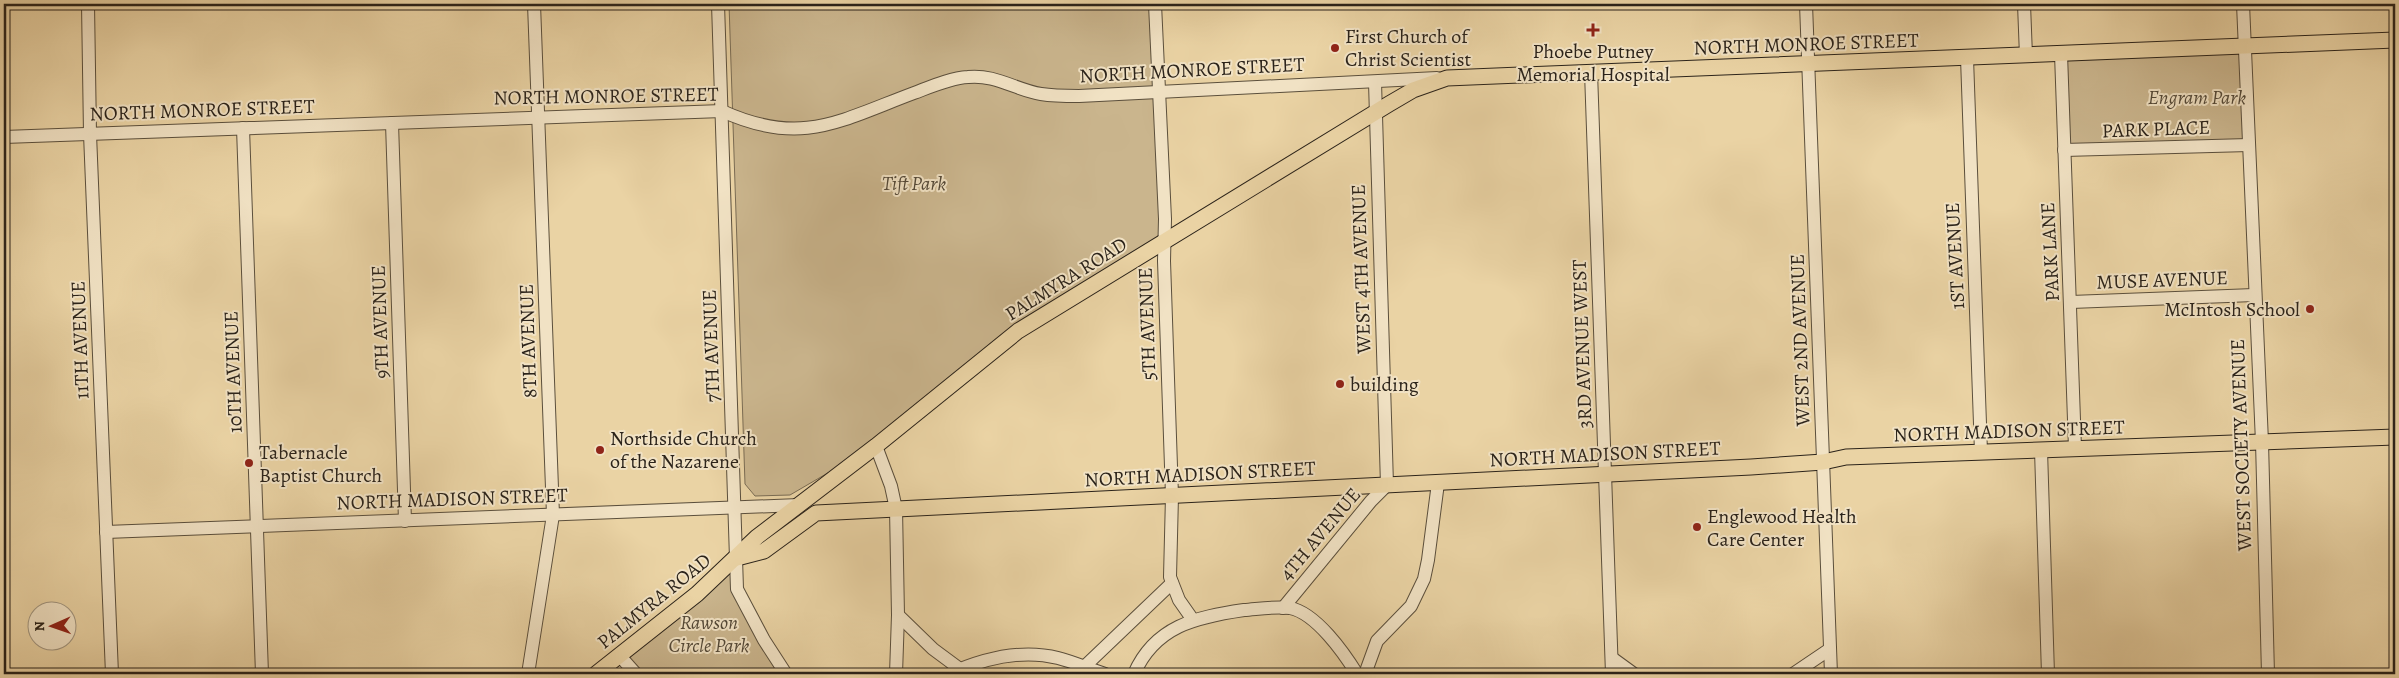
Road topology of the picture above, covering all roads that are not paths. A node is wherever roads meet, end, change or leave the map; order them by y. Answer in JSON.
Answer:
{"nodes":[{"id":1,"x":88,"y":4,"type":"edge"},
{"id":2,"x":534,"y":4,"type":"edge"},
{"id":3,"x":718,"y":4,"type":"edge"},
{"id":4,"x":1155,"y":4,"type":"edge"},
{"id":5,"x":1806,"y":4,"type":"edge"},
{"id":6,"x":2024,"y":4,"type":"edge"},
{"id":7,"x":2243,"y":4,"type":"edge"},
{"id":8,"x":2395,"y":40,"type":"edge"},
{"id":9,"x":2244,"y":47,"type":"junction"},
{"id":10,"x":2061,"y":54,"type":"junction"},
{"id":11,"x":2026,"y":56,"type":"junction"},
{"id":12,"x":1967,"y":58,"type":"junction"},
{"id":13,"x":1808,"y":64,"type":"junction"},
{"id":14,"x":1591,"y":72,"type":"junction"},
{"id":15,"x":1447,"y":78,"type":"junction"},
{"id":16,"x":1375,"y":82,"type":"junction"},
{"id":17,"x":1158,"y":91,"type":"junction"},
{"id":18,"x":722,"y":110,"type":"junction"},
{"id":19,"x":1375,"y":114,"type":"junction"},
{"id":20,"x":538,"y":116,"type":"junction"},
{"id":21,"x":392,"y":123,"type":"junction"},
{"id":22,"x":243,"y":128,"type":"junction"},
{"id":23,"x":90,"y":134,"type":"junction"},
{"id":24,"x":4,"y":138,"type":"edge"},
{"id":25,"x":2249,"y":145,"type":"junction"},
{"id":26,"x":2064,"y":150,"type":"junction"},
{"id":27,"x":1164,"y":241,"type":"junction"},
{"id":28,"x":2254,"y":296,"type":"junction"},
{"id":29,"x":2071,"y":302,"type":"junction"},
{"id":30,"x":2395,"y":437,"type":"edge"},
{"id":31,"x":2262,"y":442,"type":"junction"},
{"id":32,"x":876,"y":446,"type":"junction"},
{"id":33,"x":2075,"y":448,"type":"junction"},
{"id":34,"x":2042,"y":450,"type":"junction"},
{"id":35,"x":1981,"y":452,"type":"junction"},
{"id":36,"x":1823,"y":462,"type":"junction"},
{"id":37,"x":1605,"y":474,"type":"junction"},
{"id":38,"x":1438,"y":482,"type":"junction"},
{"id":39,"x":1388,"y":485,"type":"junction"},
{"id":40,"x":1172,"y":496,"type":"junction"},
{"id":41,"x":799,"y":505,"type":"junction"},
{"id":42,"x":736,"y":506,"type":"junction"},
{"id":43,"x":896,"y":509,"type":"junction"},
{"id":44,"x":816,"y":513,"type":"joint"},
{"id":45,"x":553,"y":515,"type":"junction"},
{"id":46,"x":405,"y":521,"type":"junction"},
{"id":47,"x":258,"y":526,"type":"junction"},
{"id":48,"x":106,"y":532,"type":"junction"},
{"id":49,"x":737,"y":558,"type":"junction"},
{"id":50,"x":1172,"y":583,"type":"junction"},
{"id":51,"x":1283,"y":608,"type":"junction"},
{"id":52,"x":898,"y":615,"type":"junction"},
{"id":53,"x":1193,"y":620,"type":"junction"},
{"id":54,"x":1830,"y":649,"type":"junction"},
{"id":55,"x":618,"y":655,"type":"junction"},
{"id":56,"x":1612,"y":658,"type":"junction"},
{"id":57,"x":1084,"y":668,"type":"junction"},
{"id":58,"x":955,"y":672,"type":"edge"},
{"id":59,"x":112,"y":674,"type":"edge"},
{"id":60,"x":262,"y":674,"type":"edge"},
{"id":61,"x":528,"y":674,"type":"edge"},
{"id":62,"x":596,"y":674,"type":"edge"},
{"id":63,"x":636,"y":674,"type":"edge"},
{"id":64,"x":786,"y":674,"type":"edge"},
{"id":65,"x":896,"y":674,"type":"edge"},
{"id":66,"x":1105,"y":674,"type":"edge"},
{"id":67,"x":1134,"y":674,"type":"edge"},
{"id":68,"x":1357,"y":674,"type":"edge"},
{"id":69,"x":1365,"y":674,"type":"edge"},
{"id":70,"x":1612,"y":674,"type":"edge"},
{"id":71,"x":1634,"y":674,"type":"edge"},
{"id":72,"x":1793,"y":674,"type":"edge"},
{"id":73,"x":1831,"y":674,"type":"edge"},
{"id":74,"x":2048,"y":674,"type":"edge"},
{"id":75,"x":2268,"y":674,"type":"edge"}],
"edges":[{"from":1,"to":23,"type":"street","name":"11TH AVENUE"},
{"from":2,"to":20,"type":"street","name":"8TH AVENUE"},
{"from":3,"to":18,"type":"street","name":"7TH AVENUE"},
{"from":4,"to":17,"type":"street","name":"5TH AVENUE"},
{"from":5,"to":13,"type":"street","name":"WEST 2ND AVENUE"},
{"from":6,"to":11,"type":"street"},
{"from":7,"to":9,"type":"street","name":"WEST SOCIETY AVENUE"},
{"from":8,"to":9,"type":"main road","name":"NORTH MONROE STREET"},
{"from":9,"to":10,"type":"main road","name":"NORTH MONROE STREET"},
{"from":9,"to":25,"type":"street","name":"WEST SOCIETY AVENUE"},
{"from":10,"to":11,"type":"main road","name":"NORTH MONROE STREET"},
{"from":10,"to":26,"type":"street","name":"PARK LANE"},
{"from":11,"to":12,"type":"main road","name":"NORTH MONROE STREET"},
{"from":12,"to":13,"type":"main road","name":"NORTH MONROE STREET"},
{"from":12,"to":35,"type":"street","name":"1ST AVENUE"},
{"from":13,"to":14,"type":"main road","name":"NORTH MONROE STREET"},
{"from":13,"to":36,"type":"street","name":"WEST 2ND AVENUE"},
{"from":14,"to":15,"type":"main road","name":"NORTH MONROE STREET"},
{"from":14,"to":37,"type":"street","name":"3RD AVENUE WEST"},
{"from":15,"to":16,"type":"street","name":"NORTH MONROE STREET"},
{"from":15,"to":19,"type":"main road","name":"PALMYRA ROAD"},
{"from":16,"to":17,"type":"street","name":"NORTH MONROE STREET"},
{"from":16,"to":19,"type":"street","name":"WEST 4TH AVENUE"},
{"from":17,"to":18,"type":"street","name":"NORTH MONROE STREET"},
{"from":17,"to":27,"type":"street","name":"5TH AVENUE"},
{"from":18,"to":20,"type":"street","name":"NORTH MONROE STREET"},
{"from":18,"to":42,"type":"street","name":"7TH AVENUE"},
{"from":19,"to":27,"type":"main road","name":"PALMYRA ROAD"},
{"from":19,"to":39,"type":"street","name":"WEST 4TH AVENUE"},
{"from":20,"to":21,"type":"street","name":"NORTH MONROE STREET"},
{"from":20,"to":45,"type":"street","name":"8TH AVENUE"},
{"from":21,"to":22,"type":"street","name":"NORTH MONROE STREET"},
{"from":21,"to":46,"type":"street","name":"9TH AVENUE"},
{"from":22,"to":23,"type":"street","name":"NORTH MONROE STREET"},
{"from":22,"to":47,"type":"street","name":"10TH AVENUE"},
{"from":23,"to":24,"type":"street","name":"NORTH MONROE STREET"},
{"from":23,"to":48,"type":"street","name":"11TH AVENUE"},
{"from":25,"to":26,"type":"street","name":"PARK PLACE"},
{"from":25,"to":28,"type":"street","name":"WEST SOCIETY AVENUE"},
{"from":26,"to":29,"type":"street","name":"PARK LANE"},
{"from":27,"to":32,"type":"main road","name":"PALMYRA ROAD"},
{"from":27,"to":40,"type":"street","name":"5TH AVENUE"},
{"from":28,"to":29,"type":"street","name":"MUSE AVENUE"},
{"from":28,"to":31,"type":"street","name":"WEST SOCIETY AVENUE"},
{"from":29,"to":33,"type":"street","name":"PARK LANE"},
{"from":30,"to":31,"type":"main road","name":"NORTH MADISON STREET"},
{"from":31,"to":33,"type":"main road","name":"NORTH MADISON STREET"},
{"from":31,"to":75,"type":"street","name":"WEST SOCIETY AVENUE"},
{"from":32,"to":41,"type":"main road","name":"PALMYRA ROAD"},
{"from":32,"to":43,"type":"street"},
{"from":33,"to":34,"type":"main road","name":"NORTH MADISON STREET"},
{"from":34,"to":35,"type":"main road","name":"NORTH MADISON STREET"},
{"from":34,"to":74,"type":"street"},
{"from":35,"to":36,"type":"main road","name":"NORTH MADISON STREET"},
{"from":36,"to":37,"type":"main road","name":"NORTH MADISON STREET"},
{"from":36,"to":54,"type":"street","name":"WEST 2ND AVENUE"},
{"from":37,"to":38,"type":"main road","name":"NORTH MADISON STREET"},
{"from":37,"to":56,"type":"street","name":"3RD AVENUE WEST"},
{"from":38,"to":39,"type":"main road","name":"NORTH MADISON STREET"},
{"from":38,"to":69,"type":"street"},
{"from":39,"to":40,"type":"main road","name":"NORTH MADISON STREET"},
{"from":39,"to":51,"type":"street","name":"4TH AVENUE"},
{"from":40,"to":43,"type":"main road","name":"NORTH MADISON STREET"},
{"from":40,"to":50,"type":"street","name":"5TH AVENUE"},
{"from":41,"to":42,"type":"street","name":"NORTH MADISON STREET"},
{"from":41,"to":49,"type":"main road","name":"PALMYRA ROAD"},
{"from":42,"to":45,"type":"street","name":"NORTH MADISON STREET"},
{"from":42,"to":49,"type":"street","name":"7TH AVENUE"},
{"from":43,"to":44,"type":"main road","name":"NORTH MADISON STREET"},
{"from":43,"to":52,"type":"street"},
{"from":44,"to":49,"type":"main road","name":"PALMYRA ROAD"},
{"from":45,"to":46,"type":"street","name":"NORTH MADISON STREET"},
{"from":45,"to":61,"type":"street","name":"8TH AVENUE"},
{"from":46,"to":47,"type":"street","name":"NORTH MADISON STREET"},
{"from":47,"to":48,"type":"street","name":"NORTH MADISON STREET"},
{"from":47,"to":60,"type":"street","name":"10TH AVENUE"},
{"from":48,"to":59,"type":"street","name":"11TH AVENUE"},
{"from":49,"to":55,"type":"main road","name":"PALMYRA ROAD"},
{"from":49,"to":64,"type":"street","name":"7TH AVENUE"},
{"from":50,"to":53,"type":"street","name":"5TH AVENUE"},
{"from":50,"to":57,"type":"street"},
{"from":51,"to":53,"type":"street"},
{"from":51,"to":68,"type":"street"},
{"from":52,"to":58,"type":"street"},
{"from":52,"to":65,"type":"street"},
{"from":53,"to":67,"type":"street"},
{"from":54,"to":72,"type":"street"},
{"from":54,"to":73,"type":"street","name":"WEST 2ND AVENUE"},
{"from":55,"to":62,"type":"main road","name":"PALMYRA ROAD"},
{"from":55,"to":63,"type":"street"},
{"from":56,"to":70,"type":"street","name":"3RD AVENUE WEST"},
{"from":56,"to":71,"type":"street"},
{"from":57,"to":58,"type":"street"},
{"from":57,"to":66,"type":"street"}]}
